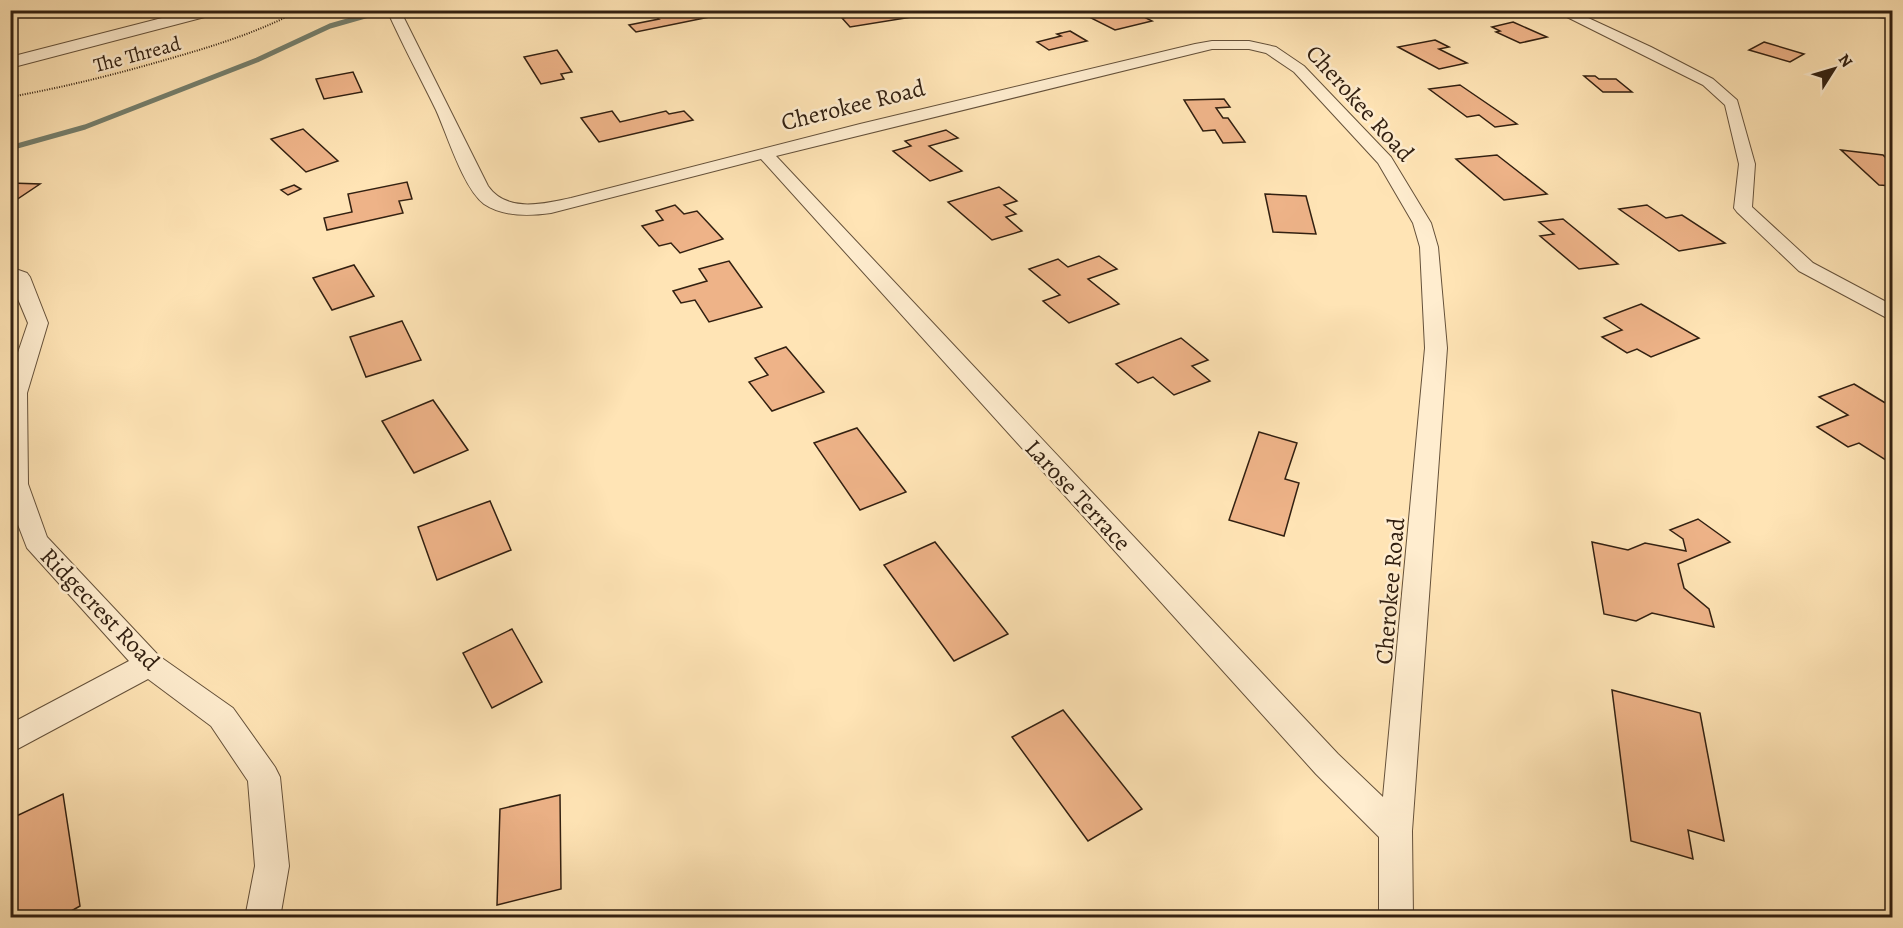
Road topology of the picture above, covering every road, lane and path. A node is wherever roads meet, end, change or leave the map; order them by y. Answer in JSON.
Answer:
{"nodes":[{"id":1,"x":214,"y":10,"type":"edge"},
{"id":2,"x":300,"y":10,"type":"edge"},
{"id":3,"x":393,"y":10,"type":"edge"},
{"id":4,"x":1559,"y":10,"type":"edge"},
{"id":5,"x":10,"y":63,"type":"edge"},
{"id":6,"x":10,"y":97,"type":"edge"},
{"id":7,"x":764,"y":153,"type":"junction"},
{"id":8,"x":10,"y":273,"type":"edge"},
{"id":9,"x":1893,"y":313,"type":"edge"},
{"id":10,"x":14,"y":395,"type":"edge"},
{"id":11,"x":149,"y":664,"type":"junction"},
{"id":12,"x":10,"y":740,"type":"edge"},
{"id":13,"x":1396,"y":831,"type":"junction"},
{"id":14,"x":262,"y":918,"type":"edge"},
{"id":15,"x":1396,"y":918,"type":"edge"}],
"edges":[{"from":1,"to":5,"type":"street"},
{"from":2,"to":6,"type":"path","name":"The Thread"},
{"from":3,"to":7,"type":"street","name":"Cherokee Road"},
{"from":4,"to":9,"type":"street"},
{"from":7,"to":13,"type":"street","name":"Larose Terrace"},
{"from":7,"to":13,"type":"street","name":"Cherokee Road"},
{"from":8,"to":10,"type":"street","name":"Ridgecrest Road"},
{"from":10,"to":11,"type":"street","name":"Ridgecrest Road"},
{"from":11,"to":12,"type":"street"},
{"from":11,"to":14,"type":"street","name":"Ridgecrest Road"},
{"from":13,"to":15,"type":"street","name":"Cherokee Road"}]}
